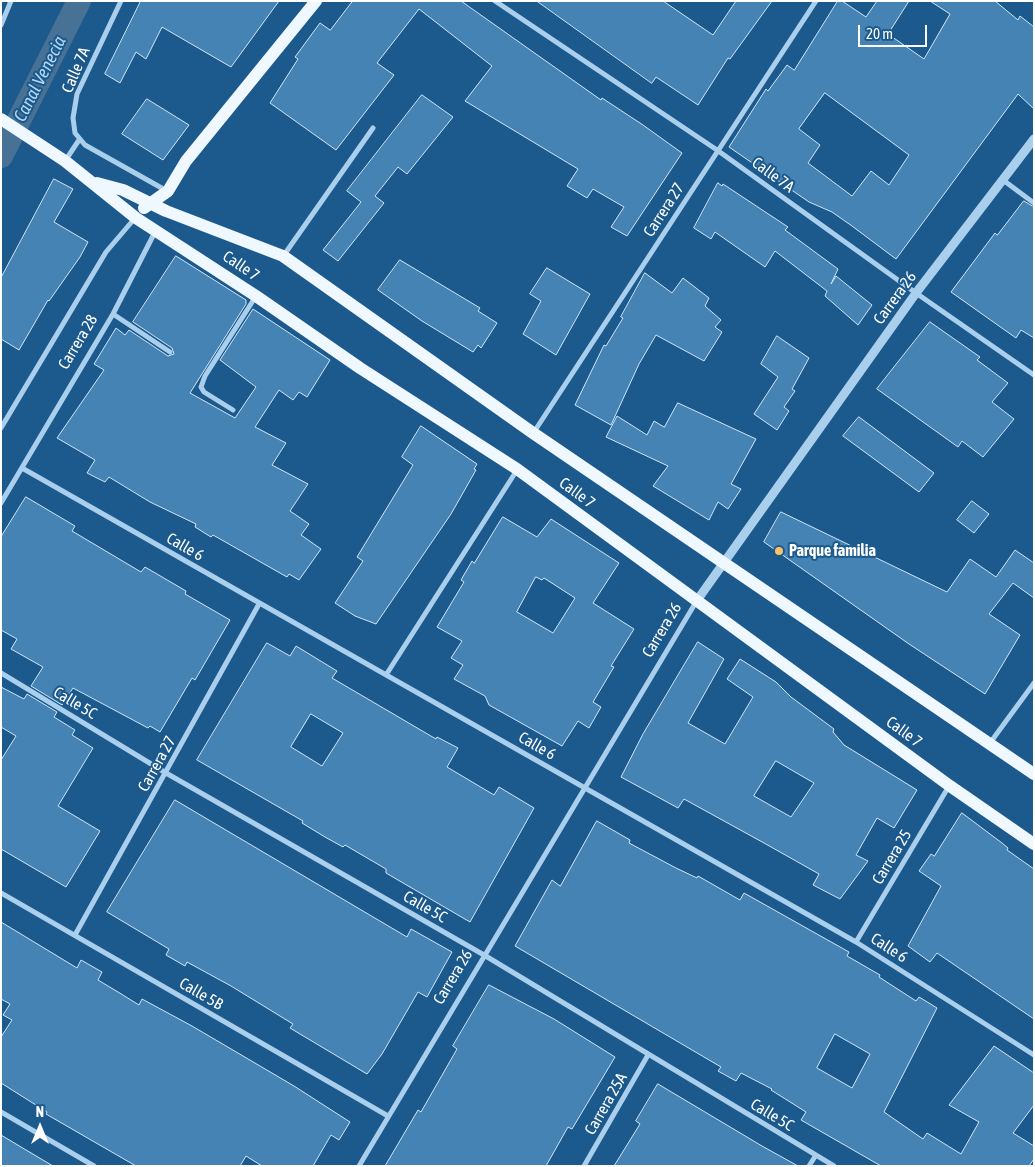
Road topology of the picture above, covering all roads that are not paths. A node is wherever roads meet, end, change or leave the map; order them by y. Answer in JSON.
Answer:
{"nodes":[{"id":1,"x":11,"y":1,"type":"edge"},
{"id":2,"x":121,"y":1,"type":"edge"},
{"id":3,"x":316,"y":1,"type":"edge"},
{"id":4,"x":495,"y":1,"type":"edge"},
{"id":5,"x":816,"y":1,"type":"edge"},
{"id":6,"x":1,"y":25,"type":"edge"},
{"id":7,"x":1,"y":119,"type":"edge"},
{"id":8,"x":373,"y":128,"type":"dead end"},
{"id":9,"x":1034,"y":139,"type":"edge"},
{"id":10,"x":79,"y":140,"type":"junction"},
{"id":11,"x":717,"y":150,"type":"junction"},
{"id":12,"x":65,"y":162,"type":"junction"},
{"id":13,"x":1003,"y":180,"type":"junction"},
{"id":14,"x":92,"y":182,"type":"junction"},
{"id":15,"x":168,"y":191,"type":"junction"},
{"id":16,"x":148,"y":203,"type":"junction"},
{"id":17,"x":1034,"y":203,"type":"edge"},
{"id":18,"x":166,"y":211,"type":"junction"},
{"id":19,"x":136,"y":218,"type":"junction"},
{"id":20,"x":156,"y":231,"type":"junction"},
{"id":21,"x":283,"y":256,"type":"junction"},
{"id":22,"x":916,"y":293,"type":"junction"},
{"id":23,"x":256,"y":296,"type":"junction"},
{"id":24,"x":113,"y":314,"type":"junction"},
{"id":25,"x":170,"y":352,"type":"dead end"},
{"id":26,"x":1034,"y":375,"type":"edge"},
{"id":27,"x":233,"y":410,"type":"dead end"},
{"id":28,"x":1,"y":428,"type":"edge"},
{"id":29,"x":533,"y":433,"type":"junction"},
{"id":30,"x":22,"y":468,"type":"junction"},
{"id":31,"x":517,"y":469,"type":"junction"},
{"id":32,"x":1,"y":503,"type":"edge"},
{"id":33,"x":724,"y":561,"type":"junction"},
{"id":34,"x":698,"y":600,"type":"junction"},
{"id":35,"x":259,"y":604,"type":"junction"},
{"id":36,"x":1,"y":673,"type":"edge"},
{"id":37,"x":386,"y":675,"type":"junction"},
{"id":38,"x":1034,"y":683,"type":"edge"},
{"id":39,"x":990,"y":743,"type":"junction"},
{"id":40,"x":166,"y":773,"type":"junction"},
{"id":41,"x":1034,"y":774,"type":"edge"},
{"id":42,"x":950,"y":786,"type":"junction"},
{"id":43,"x":584,"y":787,"type":"junction"},
{"id":44,"x":1034,"y":844,"type":"edge"},
{"id":45,"x":1,"y":893,"type":"edge"},
{"id":46,"x":75,"y":935,"type":"junction"},
{"id":47,"x":856,"y":942,"type":"junction"},
{"id":48,"x":484,"y":955,"type":"junction"},
{"id":49,"x":648,"y":1055,"type":"junction"},
{"id":50,"x":1034,"y":1056,"type":"edge"},
{"id":51,"x":1,"y":1112,"type":"edge"},
{"id":52,"x":388,"y":1116,"type":"junction"},
{"id":53,"x":816,"y":1155,"type":"junction"},
{"id":54,"x":94,"y":1166,"type":"edge"},
{"id":55,"x":358,"y":1166,"type":"edge"},
{"id":56,"x":584,"y":1166,"type":"edge"},
{"id":57,"x":810,"y":1166,"type":"edge"},
{"id":58,"x":834,"y":1166,"type":"edge"}],
"edges":[{"from":1,"to":6,"type":"street"},
{"from":2,"to":10,"type":"street","name":"Calle 7A"},
{"from":3,"to":15,"type":"main road","name":"Carrera 28"},
{"from":4,"to":11,"type":"street","name":"Calle 7A"},
{"from":5,"to":11,"type":"street","name":"Carrera 27"},
{"from":7,"to":12,"type":"main road","name":"Calle 7"},
{"from":8,"to":21,"type":"street"},
{"from":9,"to":13,"type":"street","name":"Carrera 26"},
{"from":10,"to":12,"type":"street"},
{"from":10,"to":15,"type":"street"},
{"from":11,"to":22,"type":"street","name":"Calle 7A"},
{"from":11,"to":29,"type":"street","name":"Carrera 27"},
{"from":12,"to":14,"type":"main road","name":"Calle 7"},
{"from":13,"to":17,"type":"street"},
{"from":13,"to":22,"type":"street","name":"Carrera 26"},
{"from":14,"to":16,"type":"main road","name":"Calle 7"},
{"from":14,"to":19,"type":"main road","name":"Calle 7"},
{"from":15,"to":16,"type":"main road","name":"Carrera 28"},
{"from":15,"to":18,"type":"main road","name":"Carrera 28"},
{"from":16,"to":18,"type":"main road","name":"Calle 7"},
{"from":16,"to":19,"type":"main road","name":"Carrera 28"},
{"from":18,"to":20,"type":"main road","name":"Carrera 28"},
{"from":18,"to":21,"type":"main road","name":"Calle 7"},
{"from":19,"to":20,"type":"main road","name":"Calle 7"},
{"from":19,"to":28,"type":"street","name":"Carrera 28"},
{"from":20,"to":23,"type":"main road","name":"Calle 7"},
{"from":20,"to":24,"type":"street","name":"Carrera 28"},
{"from":21,"to":29,"type":"main road","name":"Calle 7"},
{"from":22,"to":26,"type":"street","name":"Calle 7A"},
{"from":22,"to":33,"type":"street","name":"Carrera 26"},
{"from":23,"to":27,"type":"street"},
{"from":23,"to":31,"type":"main road","name":"Calle 7"},
{"from":24,"to":25,"type":"street"},
{"from":24,"to":30,"type":"street","name":"Carrera 28"},
{"from":29,"to":33,"type":"main road","name":"Calle 7"},
{"from":30,"to":32,"type":"street","name":"Carrera 28"},
{"from":30,"to":35,"type":"street","name":"Calle 6"},
{"from":31,"to":34,"type":"main road","name":"Calle 7"},
{"from":31,"to":37,"type":"street"},
{"from":33,"to":34,"type":"street","name":"Carrera 26"},
{"from":33,"to":39,"type":"main road","name":"Calle 7"},
{"from":34,"to":42,"type":"main road","name":"Calle 7"},
{"from":34,"to":43,"type":"street","name":"Carrera 26"},
{"from":35,"to":37,"type":"street","name":"Calle 6"},
{"from":35,"to":40,"type":"street","name":"Carrera 27"},
{"from":36,"to":40,"type":"street","name":"Calle 5C"},
{"from":37,"to":43,"type":"street","name":"Calle 6"},
{"from":38,"to":39,"type":"street"},
{"from":39,"to":41,"type":"main road","name":"Calle 7"},
{"from":40,"to":46,"type":"street","name":"Carrera 27"},
{"from":40,"to":48,"type":"street","name":"Calle 5C"},
{"from":42,"to":44,"type":"main road","name":"Calle 7"},
{"from":42,"to":47,"type":"street","name":"Carrera 25"},
{"from":43,"to":47,"type":"street","name":"Calle 6"},
{"from":43,"to":48,"type":"street","name":"Carrera 26"},
{"from":45,"to":46,"type":"street","name":"Calle 5B"},
{"from":46,"to":52,"type":"street","name":"Calle 5B"},
{"from":47,"to":50,"type":"street","name":"Calle 6"},
{"from":48,"to":49,"type":"street","name":"Calle 5C"},
{"from":48,"to":52,"type":"street","name":"Carrera 26"},
{"from":49,"to":53,"type":"street","name":"Calle 5C"},
{"from":49,"to":56,"type":"street","name":"Carrera 25A"},
{"from":51,"to":54,"type":"street"},
{"from":52,"to":55,"type":"street","name":"Carrera 26"},
{"from":53,"to":57,"type":"street"},
{"from":53,"to":58,"type":"street","name":"Calle 5C"}]}
